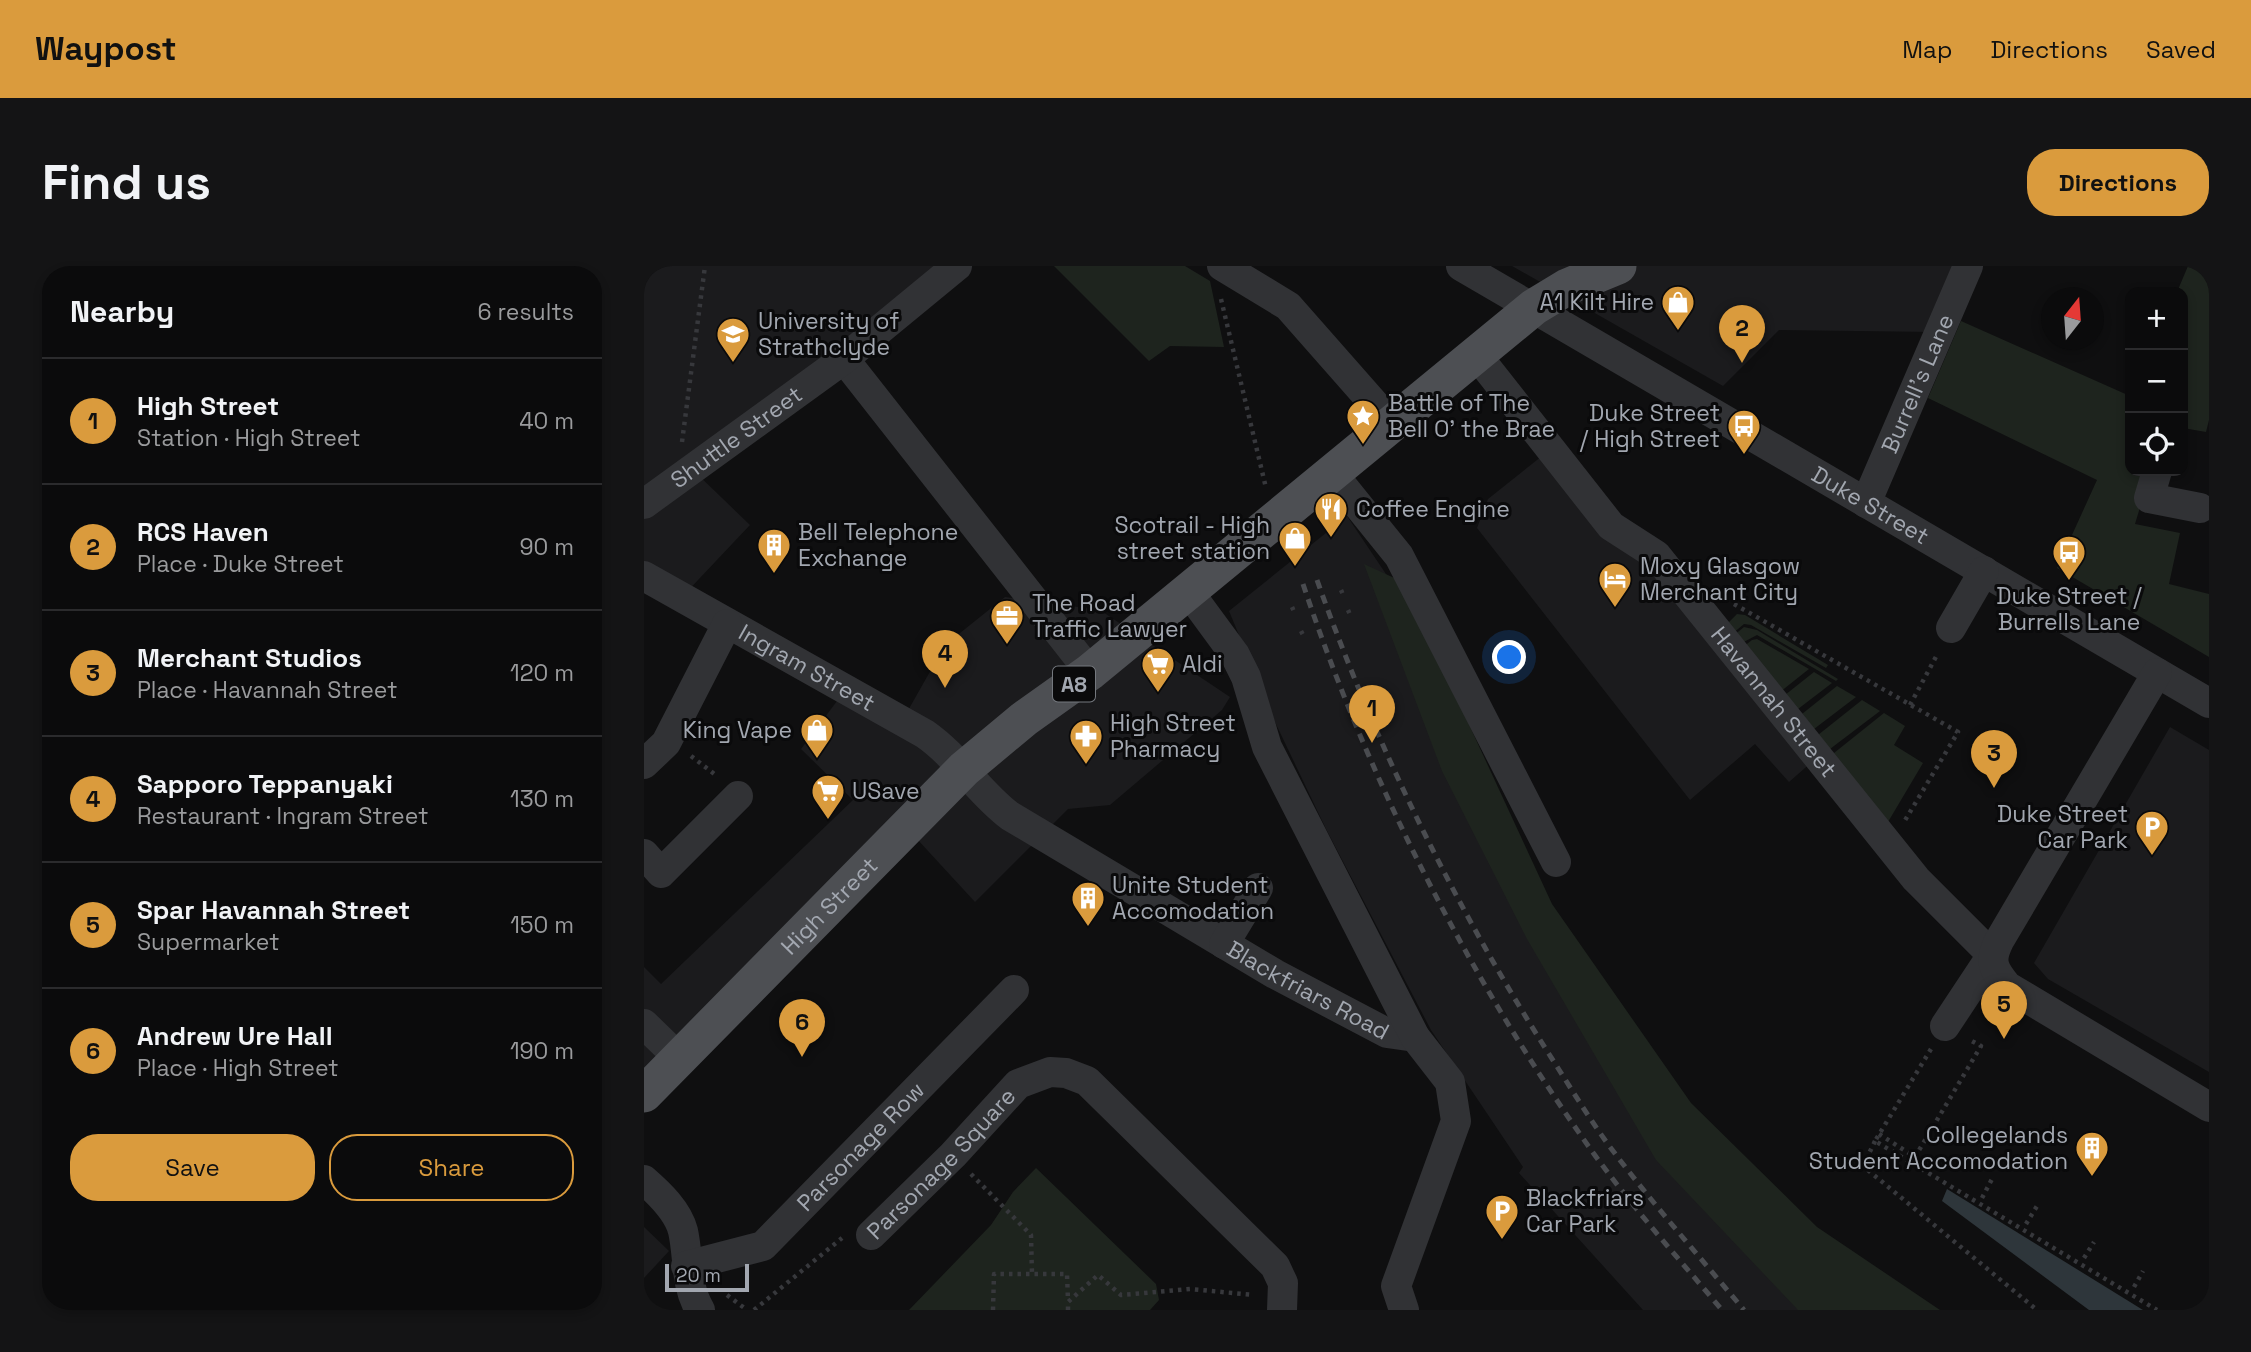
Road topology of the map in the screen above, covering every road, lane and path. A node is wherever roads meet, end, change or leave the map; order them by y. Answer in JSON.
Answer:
{"nodes":[{"id":1,"x":650,"y":266,"type":"edge"},
{"id":2,"x":705,"y":266,"type":"edge"},
{"id":3,"x":957,"y":266,"type":"edge"},
{"id":4,"x":1461,"y":266,"type":"edge"},
{"id":5,"x":1618,"y":266,"type":"edge"},
{"id":6,"x":1968,"y":266,"type":"edge"},
{"id":7,"x":644,"y":277,"type":"edge"},
{"id":8,"x":1220,"y":277,"type":"edge"},
{"id":9,"x":1534,"y":307,"type":"junction"},
{"id":10,"x":1475,"y":353,"type":"junction"},
{"id":11,"x":844,"y":359,"type":"junction"},
{"id":12,"x":1391,"y":423,"type":"junction"},
{"id":13,"x":1332,"y":472,"type":"junction"},
{"id":14,"x":2156,"y":476,"type":"edge"},
{"id":15,"x":677,"y":479,"type":"junction"},
{"id":16,"x":1866,"y":503,"type":"junction"},
{"id":17,"x":644,"y":504,"type":"edge"},
{"id":18,"x":2200,"y":508,"type":"dead end"},
{"id":19,"x":1277,"y":518,"type":"junction"},
{"id":20,"x":1307,"y":548,"type":"dead end"},
{"id":21,"x":1984,"y":571,"type":"junction"},
{"id":22,"x":644,"y":576,"type":"edge"},
{"id":23,"x":1341,"y":590,"type":"dead end"},
{"id":24,"x":1188,"y":592,"type":"junction"},
{"id":25,"x":1344,"y":597,"type":"dead end"},
{"id":26,"x":1727,"y":599,"type":"dead end"},
{"id":27,"x":1292,"y":607,"type":"dead end"},
{"id":28,"x":1348,"y":610,"type":"dead end"},
{"id":29,"x":1295,"y":614,"type":"dead end"},
{"id":30,"x":1351,"y":617,"type":"dead end"},
{"id":31,"x":727,"y":624,"type":"junction"},
{"id":32,"x":1951,"y":628,"type":"joint"},
{"id":33,"x":1090,"y":672,"type":"junction"},
{"id":34,"x":2157,"y":673,"type":"junction"},
{"id":35,"x":2209,"y":703,"type":"edge"},
{"id":36,"x":1910,"y":705,"type":"junction"},
{"id":37,"x":666,"y":743,"type":"junction"},
{"id":38,"x":644,"y":764,"type":"edge"},
{"id":39,"x":964,"y":769,"type":"junction"},
{"id":40,"x":738,"y":796,"type":"joint"},
{"id":41,"x":1890,"y":847,"type":"junction"},
{"id":42,"x":644,"y":854,"type":"edge"},
{"id":43,"x":1556,"y":862,"type":"dead end"},
{"id":44,"x":1258,"y":888,"type":"dead end"},
{"id":45,"x":1224,"y":944,"type":"junction"},
{"id":46,"x":1992,"y":955,"type":"junction"},
{"id":47,"x":1014,"y":990,"type":"dead end"},
{"id":48,"x":644,"y":1024,"type":"edge"},
{"id":49,"x":1945,"y":1026,"type":"junction"},
{"id":50,"x":1415,"y":1037,"type":"junction"},
{"id":51,"x":679,"y":1058,"type":"junction"},
{"id":52,"x":644,"y":1094,"type":"edge"},
{"id":53,"x":2209,"y":1107,"type":"edge"},
{"id":54,"x":1879,"y":1134,"type":"junction"},
{"id":55,"x":1875,"y":1141,"type":"junction"},
{"id":56,"x":953,"y":1155,"type":"junction"},
{"id":57,"x":1992,"y":1179,"type":"dead end"},
{"id":58,"x":644,"y":1180,"type":"edge"},
{"id":59,"x":1982,"y":1198,"type":"dead end"},
{"id":60,"x":2037,"y":1206,"type":"dead end"},
{"id":61,"x":2026,"y":1224,"type":"dead end"},
{"id":62,"x":871,"y":1235,"type":"joint"},
{"id":63,"x":2094,"y":1242,"type":"dead end"},
{"id":64,"x":2084,"y":1258,"type":"dead end"},
{"id":65,"x":686,"y":1266,"type":"junction"},
{"id":66,"x":2143,"y":1271,"type":"dead end"},
{"id":67,"x":1032,"y":1274,"type":"junction"},
{"id":68,"x":2134,"y":1287,"type":"dead end"},
{"id":69,"x":1068,"y":1301,"type":"junction"},
{"id":70,"x":1283,"y":1306,"type":"edge"},
{"id":71,"x":700,"y":1310,"type":"edge"},
{"id":72,"x":754,"y":1310,"type":"edge"},
{"id":73,"x":993,"y":1310,"type":"edge"},
{"id":74,"x":1068,"y":1310,"type":"edge"},
{"id":75,"x":1404,"y":1310,"type":"edge"},
{"id":76,"x":2037,"y":1310,"type":"edge"},
{"id":77,"x":2157,"y":1310,"type":"edge"}],
"edges":[{"from":1,"to":7,"type":"path"},
{"from":2,"to":15,"type":"path"},
{"from":3,"to":11,"type":"street","name":"Shuttle Street"},
{"from":4,"to":9,"type":"street","name":"Duke Street"},
{"from":5,"to":9,"type":"main road","name":"High Street","number":"A8"},
{"from":6,"to":16,"type":"street","name":"Burrell's Lane"},
{"from":8,"to":12,"type":"street"},
{"from":8,"to":19,"type":"path"},
{"from":9,"to":10,"type":"main road","name":"High Street","number":"A8"},
{"from":9,"to":16,"type":"street","name":"Duke Street"},
{"from":10,"to":12,"type":"main road","name":"High Street","number":"A8"},
{"from":10,"to":41,"type":"street","name":"Havannah Street"},
{"from":11,"to":15,"type":"street","name":"Shuttle Street"},
{"from":11,"to":33,"type":"street"},
{"from":12,"to":13,"type":"main road","name":"High Street","number":"A8"},
{"from":13,"to":19,"type":"main road","name":"High Street","number":"A8"},
{"from":13,"to":43,"type":"street"},
{"from":14,"to":18,"type":"street"},
{"from":15,"to":17,"type":"street","name":"Shuttle Street"},
{"from":16,"to":21,"type":"street","name":"Duke Street"},
{"from":19,"to":20,"type":"path"},
{"from":19,"to":24,"type":"main road","name":"High Street","number":"A8"},
{"from":21,"to":32,"type":"street"},
{"from":21,"to":34,"type":"street","name":"Duke Street"},
{"from":22,"to":31,"type":"street","name":"Ingram Street"},
{"from":23,"to":25,"type":"path"},
{"from":24,"to":33,"type":"main road","name":"High Street","number":"A8"},
{"from":24,"to":50,"type":"street"},
{"from":26,"to":36,"type":"path"},
{"from":27,"to":29,"type":"path"},
{"from":28,"to":30,"type":"path"},
{"from":31,"to":37,"type":"street"},
{"from":31,"to":39,"type":"street","name":"Ingram Street"},
{"from":32,"to":36,"type":"path"},
{"from":33,"to":39,"type":"main road","name":"High Street","number":"A8"},
{"from":34,"to":35,"type":"street","name":"Duke Street"},
{"from":34,"to":46,"type":"street"},
{"from":36,"to":41,"type":"path"},
{"from":37,"to":38,"type":"street"},
{"from":37,"to":40,"type":"path"},
{"from":39,"to":45,"type":"street","name":"Blackfriars Road"},
{"from":39,"to":51,"type":"main road","name":"High Street","number":"A8"},
{"from":40,"to":42,"type":"street"},
{"from":41,"to":46,"type":"street","name":"Havannah Street"},
{"from":44,"to":45,"type":"street"},
{"from":45,"to":50,"type":"street","name":"Blackfriars Road"},
{"from":46,"to":49,"type":"street"},
{"from":46,"to":53,"type":"street","name":"Havannah Street"},
{"from":47,"to":65,"type":"street","name":"Parsonage Row"},
{"from":48,"to":51,"type":"street"},
{"from":49,"to":54,"type":"path"},
{"from":49,"to":54,"type":"path"},
{"from":50,"to":75,"type":"street"},
{"from":51,"to":52,"type":"main road","name":"High Street","number":"A8"},
{"from":54,"to":55,"type":"path"},
{"from":55,"to":76,"type":"path"},
{"from":55,"to":77,"type":"path"},
{"from":56,"to":62,"type":"street","name":"Parsonage Square"},
{"from":56,"to":67,"type":"path"},
{"from":56,"to":70,"type":"street","name":"Parsonage Square"},
{"from":57,"to":59,"type":"path"},
{"from":58,"to":65,"type":"street"},
{"from":60,"to":61,"type":"path"},
{"from":62,"to":72,"type":"path","name":"Parsonage Square"},
{"from":63,"to":64,"type":"path"},
{"from":65,"to":71,"type":"street"},
{"from":66,"to":68,"type":"path"},
{"from":67,"to":69,"type":"path"},
{"from":67,"to":73,"type":"path"},
{"from":69,"to":70,"type":"path"},
{"from":69,"to":74,"type":"path"}]}
